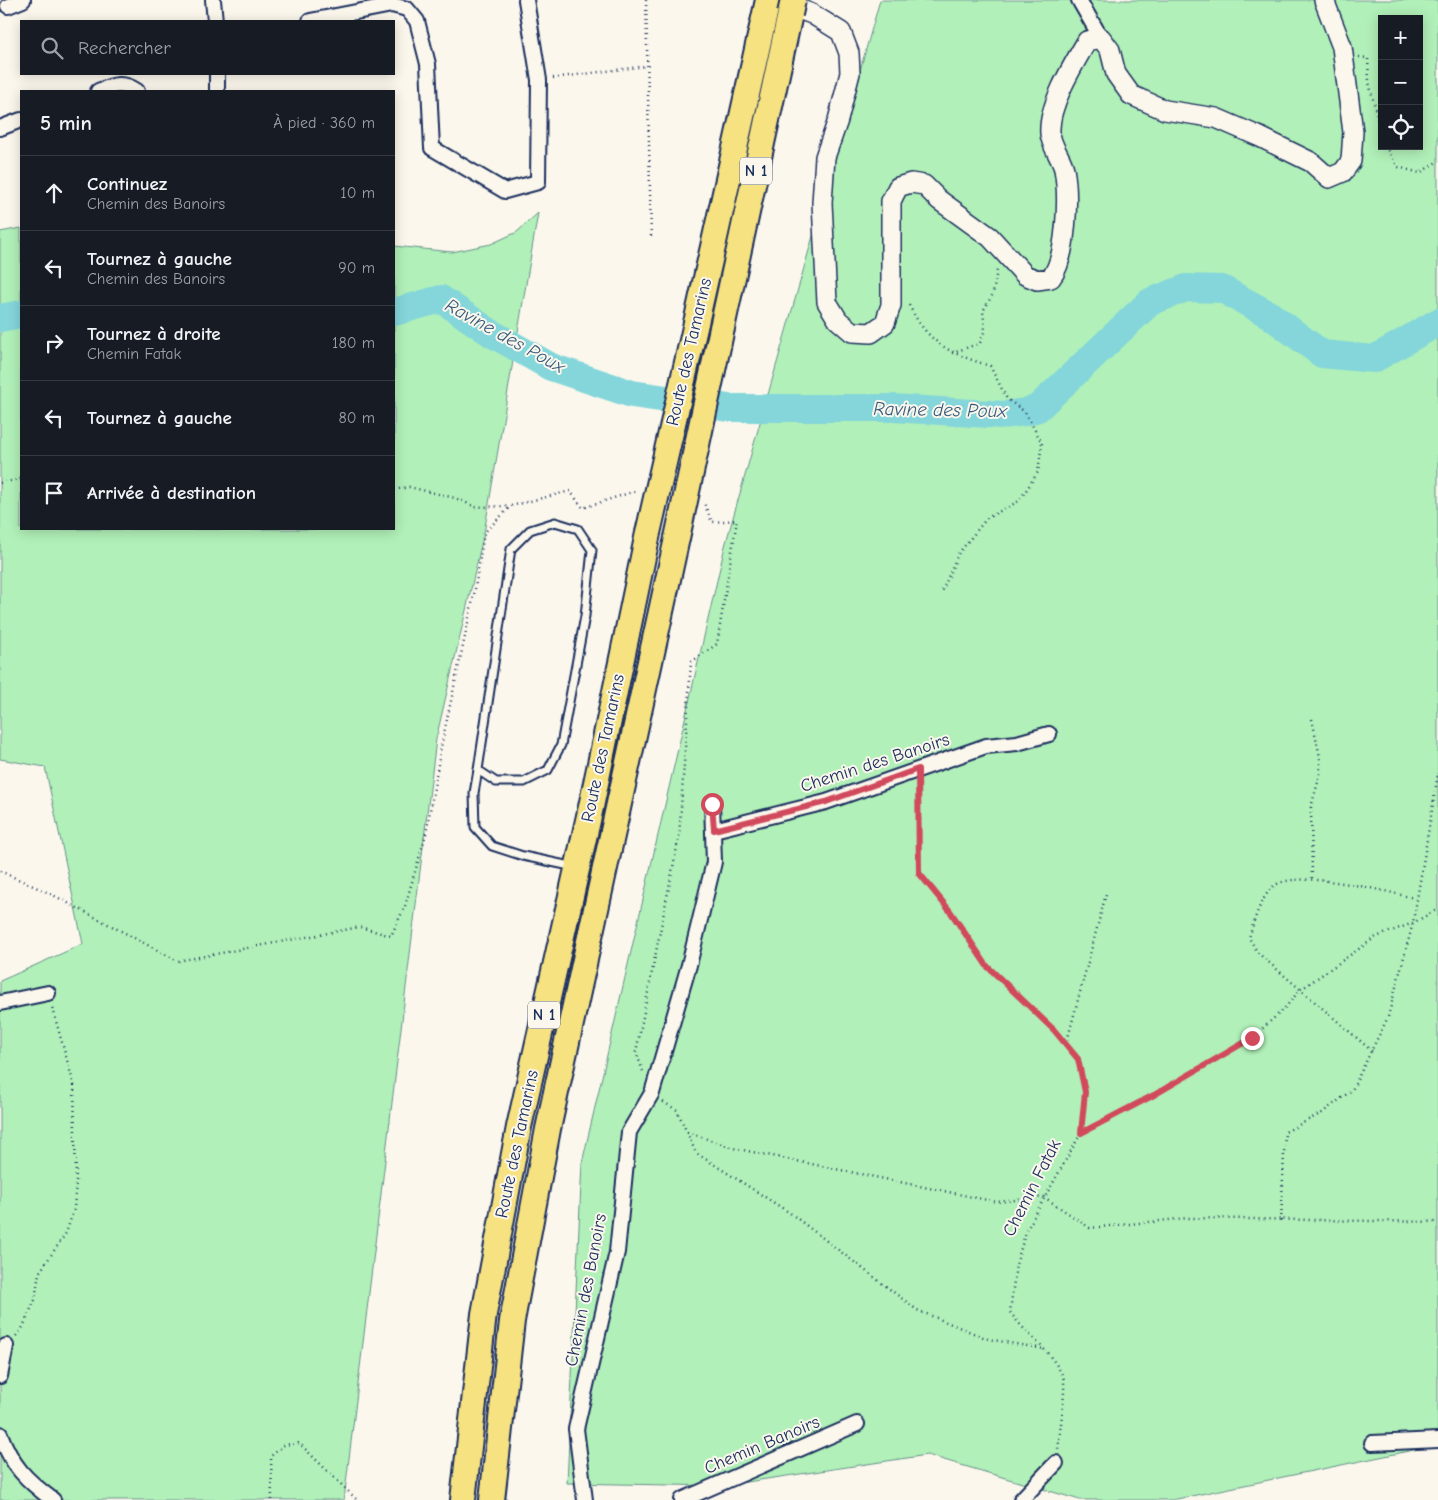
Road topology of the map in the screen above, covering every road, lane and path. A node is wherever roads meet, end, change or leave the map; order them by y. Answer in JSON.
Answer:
{"nodes":[{"id":1,"x":23,"y":0,"type":"edge"},
{"id":2,"x":213,"y":0,"type":"edge"},
{"id":3,"x":526,"y":0,"type":"edge"},
{"id":4,"x":646,"y":0,"type":"edge"},
{"id":5,"x":1079,"y":0,"type":"edge"},
{"id":6,"x":1324,"y":0,"type":"edge"},
{"id":7,"x":8,"y":6,"type":"dead end"},
{"id":8,"x":784,"y":6,"type":"edge"},
{"id":9,"x":215,"y":20,"type":"edge"},
{"id":10,"x":315,"y":20,"type":"edge"},
{"id":11,"x":1101,"y":38,"type":"junction"},
{"id":12,"x":1343,"y":54,"type":"junction"},
{"id":13,"x":646,"y":66,"type":"junction"},
{"id":14,"x":217,"y":75,"type":"edge"},
{"id":15,"x":539,"y":80,"type":"junction"},
{"id":16,"x":101,"y":90,"type":"edge"},
{"id":17,"x":136,"y":90,"type":"edge"},
{"id":18,"x":217,"y":90,"type":"edge"},
{"id":19,"x":20,"y":120,"type":"edge"},
{"id":20,"x":1378,"y":121,"type":"edge"},
{"id":21,"x":0,"y":128,"type":"edge"},
{"id":22,"x":1387,"y":150,"type":"edge"},
{"id":23,"x":1438,"y":161,"type":"edge"},
{"id":24,"x":651,"y":239,"type":"dead end"},
{"id":25,"x":997,"y":267,"type":"dead end"},
{"id":26,"x":909,"y":298,"type":"dead end"},
{"id":27,"x":951,"y":353,"type":"junction"},
{"id":28,"x":20,"y":479,"type":"edge"},
{"id":29,"x":0,"y":483,"type":"edge"},
{"id":30,"x":395,"y":490,"type":"edge"},
{"id":31,"x":510,"y":506,"type":"dead end"},
{"id":32,"x":940,"y":594,"type":"dead end"},
{"id":33,"x":1312,"y":720,"type":"dead end"},
{"id":34,"x":1049,"y":734,"type":"dead end"},
{"id":35,"x":918,"y":769,"type":"junction"},
{"id":36,"x":478,"y":770,"type":"junction"},
{"id":37,"x":1438,"y":774,"type":"edge"},
{"id":38,"x":712,"y":804,"type":"dead end"},
{"id":39,"x":714,"y":830,"type":"junction"},
{"id":40,"x":578,"y":867,"type":"junction"},
{"id":41,"x":1312,"y":881,"type":"junction"},
{"id":42,"x":1106,"y":894,"type":"dead end"},
{"id":43,"x":1418,"y":898,"type":"junction"},
{"id":44,"x":1438,"y":909,"type":"edge"},
{"id":45,"x":1413,"y":923,"type":"junction"},
{"id":46,"x":1300,"y":990,"type":"junction"},
{"id":47,"x":48,"y":993,"type":"joint"},
{"id":48,"x":0,"y":1003,"type":"edge"},
{"id":49,"x":1066,"y":1045,"type":"junction"},
{"id":50,"x":1372,"y":1052,"type":"junction"},
{"id":51,"x":687,"y":1132,"type":"dead end"},
{"id":52,"x":1081,"y":1133,"type":"junction"},
{"id":53,"x":1044,"y":1197,"type":"junction"},
{"id":54,"x":1281,"y":1221,"type":"junction"},
{"id":55,"x":1438,"y":1222,"type":"edge"},
{"id":56,"x":3,"y":1348,"type":"edge"},
{"id":57,"x":0,"y":1376,"type":"edge"},
{"id":58,"x":857,"y":1424,"type":"dead end"},
{"id":59,"x":0,"y":1434,"type":"edge"},
{"id":60,"x":1438,"y":1440,"type":"edge"},
{"id":61,"x":1372,"y":1443,"type":"dead end"},
{"id":62,"x":1056,"y":1463,"type":"joint"},
{"id":63,"x":53,"y":1500,"type":"edge"},
{"id":64,"x":272,"y":1500,"type":"edge"},
{"id":65,"x":357,"y":1500,"type":"edge"},
{"id":66,"x":463,"y":1500,"type":"edge"},
{"id":67,"x":492,"y":1500,"type":"edge"},
{"id":68,"x":585,"y":1500,"type":"edge"},
{"id":69,"x":682,"y":1500,"type":"edge"},
{"id":70,"x":1021,"y":1500,"type":"edge"}],
"edges":[{"from":1,"to":7,"type":"street"},
{"from":2,"to":9,"type":"street"},
{"from":3,"to":15,"type":"street"},
{"from":4,"to":13,"type":"path"},
{"from":5,"to":11,"type":"street"},
{"from":6,"to":12,"type":"main road"},
{"from":8,"to":11,"type":"main road"},
{"from":8,"to":40,"type":"highway","name":"Route des Tamarins","number":"N 1","bridge":true},
{"from":8,"to":67,"type":"highway","name":"Route des Tamarins","number":"N 1","bridge":true},
{"from":10,"to":15,"type":"street"},
{"from":11,"to":12,"type":"main road"},
{"from":12,"to":20,"type":"path"},
{"from":13,"to":15,"type":"path"},
{"from":13,"to":24,"type":"path"},
{"from":14,"to":18,"type":"street"},
{"from":16,"to":17,"type":"street"},
{"from":19,"to":21,"type":"street"},
{"from":22,"to":23,"type":"path"},
{"from":25,"to":27,"type":"path"},
{"from":26,"to":27,"type":"path"},
{"from":27,"to":32,"type":"path"},
{"from":28,"to":29,"type":"path"},
{"from":30,"to":31,"type":"path"},
{"from":33,"to":41,"type":"path"},
{"from":34,"to":35,"type":"street","name":"Chemin des Banoirs"},
{"from":35,"to":39,"type":"street","name":"Chemin des Banoirs"},
{"from":35,"to":49,"type":"path","name":"Chemin Fatak"},
{"from":36,"to":36,"type":"lane"},
{"from":36,"to":40,"type":"lane"},
{"from":37,"to":43,"type":"path"},
{"from":38,"to":39,"type":"street","name":"Chemin des Banoirs"},
{"from":39,"to":68,"type":"street","name":"Chemin des Banoirs"},
{"from":40,"to":66,"type":"highway","name":"Route des Tamarins","number":"N 1"},
{"from":41,"to":43,"type":"path"},
{"from":41,"to":46,"type":"path"},
{"from":42,"to":49,"type":"path"},
{"from":43,"to":45,"type":"path"},
{"from":44,"to":45,"type":"path"},
{"from":45,"to":46,"type":"path"},
{"from":45,"to":50,"type":"path"},
{"from":46,"to":50,"type":"path"},
{"from":46,"to":52,"type":"path"},
{"from":47,"to":48,"type":"street"},
{"from":47,"to":56,"type":"path"},
{"from":49,"to":52,"type":"path","name":"Chemin Fatak"},
{"from":50,"to":54,"type":"path"},
{"from":51,"to":53,"type":"path"},
{"from":52,"to":53,"type":"path","name":"Chemin Fatak"},
{"from":53,"to":54,"type":"path"},
{"from":53,"to":62,"type":"path","name":"Chemin Fatak"},
{"from":54,"to":55,"type":"path"},
{"from":56,"to":57,"type":"street"},
{"from":58,"to":69,"type":"street","name":"Chemin Banoirs"},
{"from":59,"to":63,"type":"street"},
{"from":60,"to":61,"type":"street"},
{"from":62,"to":70,"type":"street"},
{"from":64,"to":65,"type":"path"}]}
